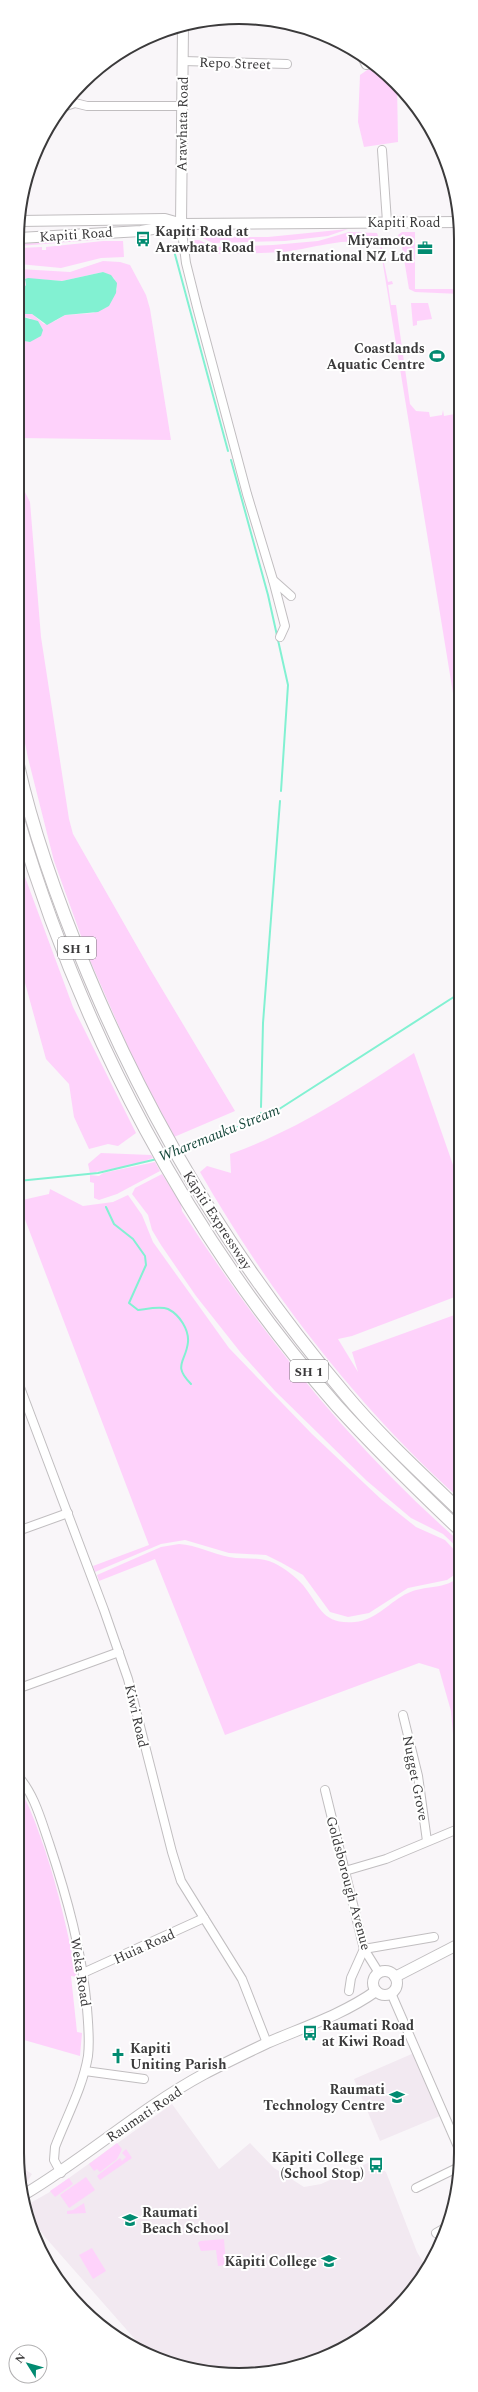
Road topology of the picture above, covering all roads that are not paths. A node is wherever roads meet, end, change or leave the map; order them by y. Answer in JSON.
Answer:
{"nodes":[{"id":1,"x":183,"y":31,"type":"edge"},
{"id":2,"x":183,"y":61,"type":"junction"},
{"id":3,"x":287,"y":64,"type":"dead end"},
{"id":4,"x":74,"y":101,"type":"edge"},
{"id":5,"x":182,"y":106,"type":"junction"},
{"id":6,"x":382,"y":150,"type":"dead end"},
{"id":7,"x":25,"y":221,"type":"edge"},
{"id":8,"x":387,"y":222,"type":"junction"},
{"id":9,"x":454,"y":222,"type":"edge"},
{"id":10,"x":181,"y":224,"type":"junction"},
{"id":11,"x":24,"y":238,"type":"edge"},
{"id":12,"x":274,"y":580,"type":"junction"},
{"id":13,"x":291,"y":596,"type":"dead end"},
{"id":14,"x":280,"y":637,"type":"dead end"},
{"id":15,"x":24,"y":786,"type":"edge"},
{"id":16,"x":24,"y":839,"type":"edge"},
{"id":17,"x":24,"y":1398,"type":"edge"},
{"id":18,"x":454,"y":1505,"type":"edge"},
{"id":19,"x":68,"y":1513,"type":"junction"},
{"id":20,"x":454,"y":1524,"type":"edge"},
{"id":21,"x":24,"y":1529,"type":"edge"},
{"id":22,"x":119,"y":1652,"type":"junction"},
{"id":23,"x":24,"y":1686,"type":"edge"},
{"id":24,"x":403,"y":1715,"type":"dead end"},
{"id":25,"x":24,"y":1783,"type":"edge"},
{"id":26,"x":325,"y":1790,"type":"dead end"},
{"id":27,"x":454,"y":1831,"type":"edge"},
{"id":28,"x":427,"y":1841,"type":"junction"},
{"id":29,"x":345,"y":1871,"type":"junction"},
{"id":30,"x":204,"y":1918,"type":"junction"},
{"id":31,"x":434,"y":1936,"type":"dead end"},
{"id":32,"x":454,"y":1947,"type":"edge"},
{"id":33,"x":364,"y":1949,"type":"junction"},
{"id":34,"x":84,"y":1973,"type":"junction"},
{"id":35,"x":379,"y":1973,"type":"junction"},
{"id":36,"x":395,"y":1977,"type":"junction"},
{"id":37,"x":349,"y":1990,"type":"dead end"},
{"id":38,"x":376,"y":1991,"type":"junction"},
{"id":39,"x":391,"y":1993,"type":"junction"},
{"id":40,"x":267,"y":2043,"type":"junction"},
{"id":41,"x":84,"y":2071,"type":"junction"},
{"id":42,"x":144,"y":2078,"type":"dead end"},
{"id":43,"x":454,"y":2138,"type":"edge"},
{"id":44,"x":454,"y":2170,"type":"edge"},
{"id":45,"x":61,"y":2172,"type":"junction"},
{"id":46,"x":416,"y":2188,"type":"dead end"},
{"id":47,"x":28,"y":2192,"type":"edge"}],
"edges":[{"from":1,"to":2,"type":"main road","name":"Arawhata Road"},
{"from":2,"to":3,"type":"street","name":"Repo Street"},
{"from":2,"to":5,"type":"main road","name":"Arawhata Road"},
{"from":4,"to":5,"type":"street"},
{"from":5,"to":10,"type":"main road","name":"Arawhata Road"},
{"from":6,"to":8,"type":"street"},
{"from":7,"to":10,"type":"main road","name":"Kapiti Road"},
{"from":8,"to":9,"type":"main road","name":"Kapiti Road"},
{"from":8,"to":10,"type":"main road","name":"Kapiti Road"},
{"from":10,"to":11,"type":"main road","name":"Kapiti Road"},
{"from":10,"to":12,"type":"street"},
{"from":12,"to":13,"type":"street"},
{"from":12,"to":14,"type":"street"},
{"from":15,"to":18,"type":"highway","name":"Kāpiti Expressway","number":"SH 1"},
{"from":16,"to":20,"type":"highway","name":"Kāpiti Expressway","number":"SH 1"},
{"from":17,"to":19,"type":"street","name":"Kiwi Road"},
{"from":19,"to":21,"type":"street"},
{"from":19,"to":22,"type":"street","name":"Kiwi Road"},
{"from":22,"to":23,"type":"street"},
{"from":22,"to":30,"type":"street","name":"Kiwi Road"},
{"from":24,"to":28,"type":"street","name":"Nugget Grove"},
{"from":25,"to":34,"type":"street","name":"Weka Road"},
{"from":26,"to":29,"type":"street","name":"Goldsborough Avenue"},
{"from":27,"to":28,"type":"street"},
{"from":28,"to":29,"type":"street"},
{"from":29,"to":33,"type":"street","name":"Goldsborough Avenue"},
{"from":30,"to":34,"type":"street","name":"Huia Road"},
{"from":30,"to":40,"type":"street","name":"Kiwi Road"},
{"from":31,"to":33,"type":"street"},
{"from":32,"to":36,"type":"main road"},
{"from":33,"to":35,"type":"street","name":"Goldsborough Avenue"},
{"from":33,"to":37,"type":"street"},
{"from":34,"to":41,"type":"street","name":"Weka Road"},
{"from":35,"to":36,"type":"main road"},
{"from":35,"to":38,"type":"main road"},
{"from":36,"to":39,"type":"main road"},
{"from":38,"to":39,"type":"main road"},
{"from":38,"to":40,"type":"main road","name":"Raumati Road"},
{"from":39,"to":43,"type":"street"},
{"from":40,"to":45,"type":"main road","name":"Raumati Road"},
{"from":41,"to":42,"type":"street"},
{"from":41,"to":45,"type":"street","name":"Weka Road"},
{"from":44,"to":46,"type":"street"},
{"from":45,"to":47,"type":"main road","name":"Raumati Road"}]}
